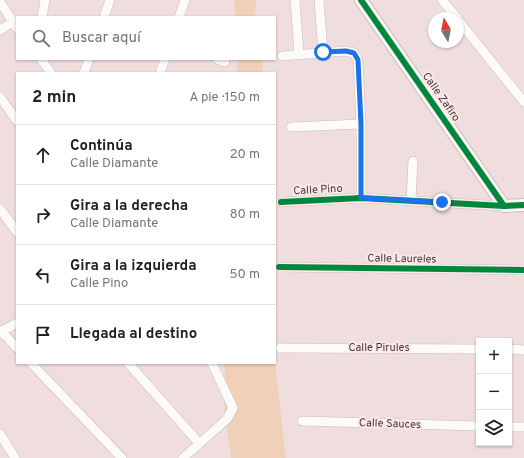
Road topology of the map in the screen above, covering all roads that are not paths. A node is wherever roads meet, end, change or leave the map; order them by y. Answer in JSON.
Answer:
{"nodes":[{"id":1,"x":44,"y":0,"type":"edge"},
{"id":2,"x":110,"y":0,"type":"edge"},
{"id":3,"x":185,"y":0,"type":"edge"},
{"id":4,"x":295,"y":0,"type":"edge"},
{"id":5,"x":320,"y":0,"type":"edge"},
{"id":6,"x":361,"y":0,"type":"edge"},
{"id":7,"x":442,"y":0,"type":"edge"},
{"id":8,"x":0,"y":2,"type":"edge"},
{"id":9,"x":451,"y":12,"type":"edge"},
{"id":10,"x":42,"y":16,"type":"edge"},
{"id":11,"x":104,"y":16,"type":"edge"},
{"id":12,"x":179,"y":16,"type":"edge"},
{"id":13,"x":15,"y":25,"type":"edge"},
{"id":14,"x":464,"y":28,"type":"edge"},
{"id":15,"x":0,"y":30,"type":"edge"},
{"id":16,"x":323,"y":52,"type":"junction"},
{"id":17,"x":299,"y":54,"type":"junction"},
{"id":18,"x":282,"y":56,"type":"dead end"},
{"id":19,"x":42,"y":60,"type":"edge"},
{"id":20,"x":89,"y":60,"type":"edge"},
{"id":21,"x":165,"y":60,"type":"edge"},
{"id":22,"x":50,"y":72,"type":"edge"},
{"id":23,"x":84,"y":72,"type":"edge"},
{"id":24,"x":160,"y":72,"type":"edge"},
{"id":25,"x":0,"y":97,"type":"edge"},
{"id":26,"x":524,"y":102,"type":"edge"},
{"id":27,"x":16,"y":120,"type":"edge"},
{"id":28,"x":361,"y":124,"type":"junction"},
{"id":29,"x":291,"y":127,"type":"dead end"},
{"id":30,"x":413,"y":162,"type":"dead end"},
{"id":31,"x":361,"y":198,"type":"junction"},
{"id":32,"x":411,"y":200,"type":"junction"},
{"id":33,"x":281,"y":202,"type":"dead end"},
{"id":34,"x":524,"y":205,"type":"edge"},
{"id":35,"x":504,"y":206,"type":"junction"},
{"id":36,"x":0,"y":209,"type":"edge"},
{"id":37,"x":16,"y":231,"type":"edge"},
{"id":38,"x":279,"y":267,"type":"dead end"},
{"id":39,"x":524,"y":270,"type":"edge"},
{"id":40,"x":16,"y":323,"type":"edge"},
{"id":41,"x":0,"y":331,"type":"edge"},
{"id":42,"x":16,"y":347,"type":"edge"},
{"id":43,"x":280,"y":348,"type":"dead end"},
{"id":44,"x":476,"y":349,"type":"edge"},
{"id":45,"x":512,"y":349,"type":"edge"},
{"id":46,"x":524,"y":350,"type":"edge"},
{"id":47,"x":32,"y":364,"type":"edge"},
{"id":48,"x":129,"y":364,"type":"edge"},
{"id":49,"x":212,"y":364,"type":"edge"},
{"id":50,"x":302,"y":421,"type":"dead end"},
{"id":51,"x":476,"y":426,"type":"edge"},
{"id":52,"x":512,"y":427,"type":"edge"},
{"id":53,"x":524,"y":427,"type":"edge"},
{"id":54,"x":0,"y":434,"type":"edge"},
{"id":55,"x":199,"y":443,"type":"junction"},
{"id":56,"x":15,"y":458,"type":"edge"},
{"id":57,"x":122,"y":458,"type":"edge"},
{"id":58,"x":183,"y":458,"type":"edge"}],
"edges":[{"from":1,"to":10,"type":"street"},
{"from":2,"to":11,"type":"street"},
{"from":3,"to":12,"type":"street"},
{"from":4,"to":17,"type":"street"},
{"from":5,"to":16,"type":"street"},
{"from":6,"to":35,"type":"street","name":"Calle Zafiro"},
{"from":7,"to":9,"type":"street"},
{"from":8,"to":13,"type":"street"},
{"from":13,"to":15,"type":"street"},
{"from":14,"to":26,"type":"street"},
{"from":16,"to":17,"type":"street"},
{"from":16,"to":28,"type":"street"},
{"from":17,"to":18,"type":"street"},
{"from":19,"to":22,"type":"street"},
{"from":20,"to":23,"type":"street"},
{"from":21,"to":24,"type":"street"},
{"from":25,"to":27,"type":"street"},
{"from":28,"to":29,"type":"street"},
{"from":28,"to":31,"type":"street"},
{"from":30,"to":32,"type":"street"},
{"from":31,"to":32,"type":"street","name":"Calle Pino"},
{"from":31,"to":33,"type":"street","name":"Calle Pino"},
{"from":32,"to":35,"type":"street","name":"Calle Pino"},
{"from":34,"to":35,"type":"street","name":"Calle Pino"},
{"from":36,"to":37,"type":"street"},
{"from":38,"to":39,"type":"street","name":"Calle Laureles"},
{"from":40,"to":41,"type":"street"},
{"from":41,"to":42,"type":"street"},
{"from":43,"to":44,"type":"street","name":"Calle Pirules"},
{"from":45,"to":46,"type":"street"},
{"from":47,"to":57,"type":"street"},
{"from":48,"to":55,"type":"street"},
{"from":49,"to":55,"type":"street"},
{"from":50,"to":51,"type":"street","name":"Calle Sauces"},
{"from":52,"to":53,"type":"street"},
{"from":54,"to":56,"type":"street"},
{"from":55,"to":58,"type":"street"}]}
